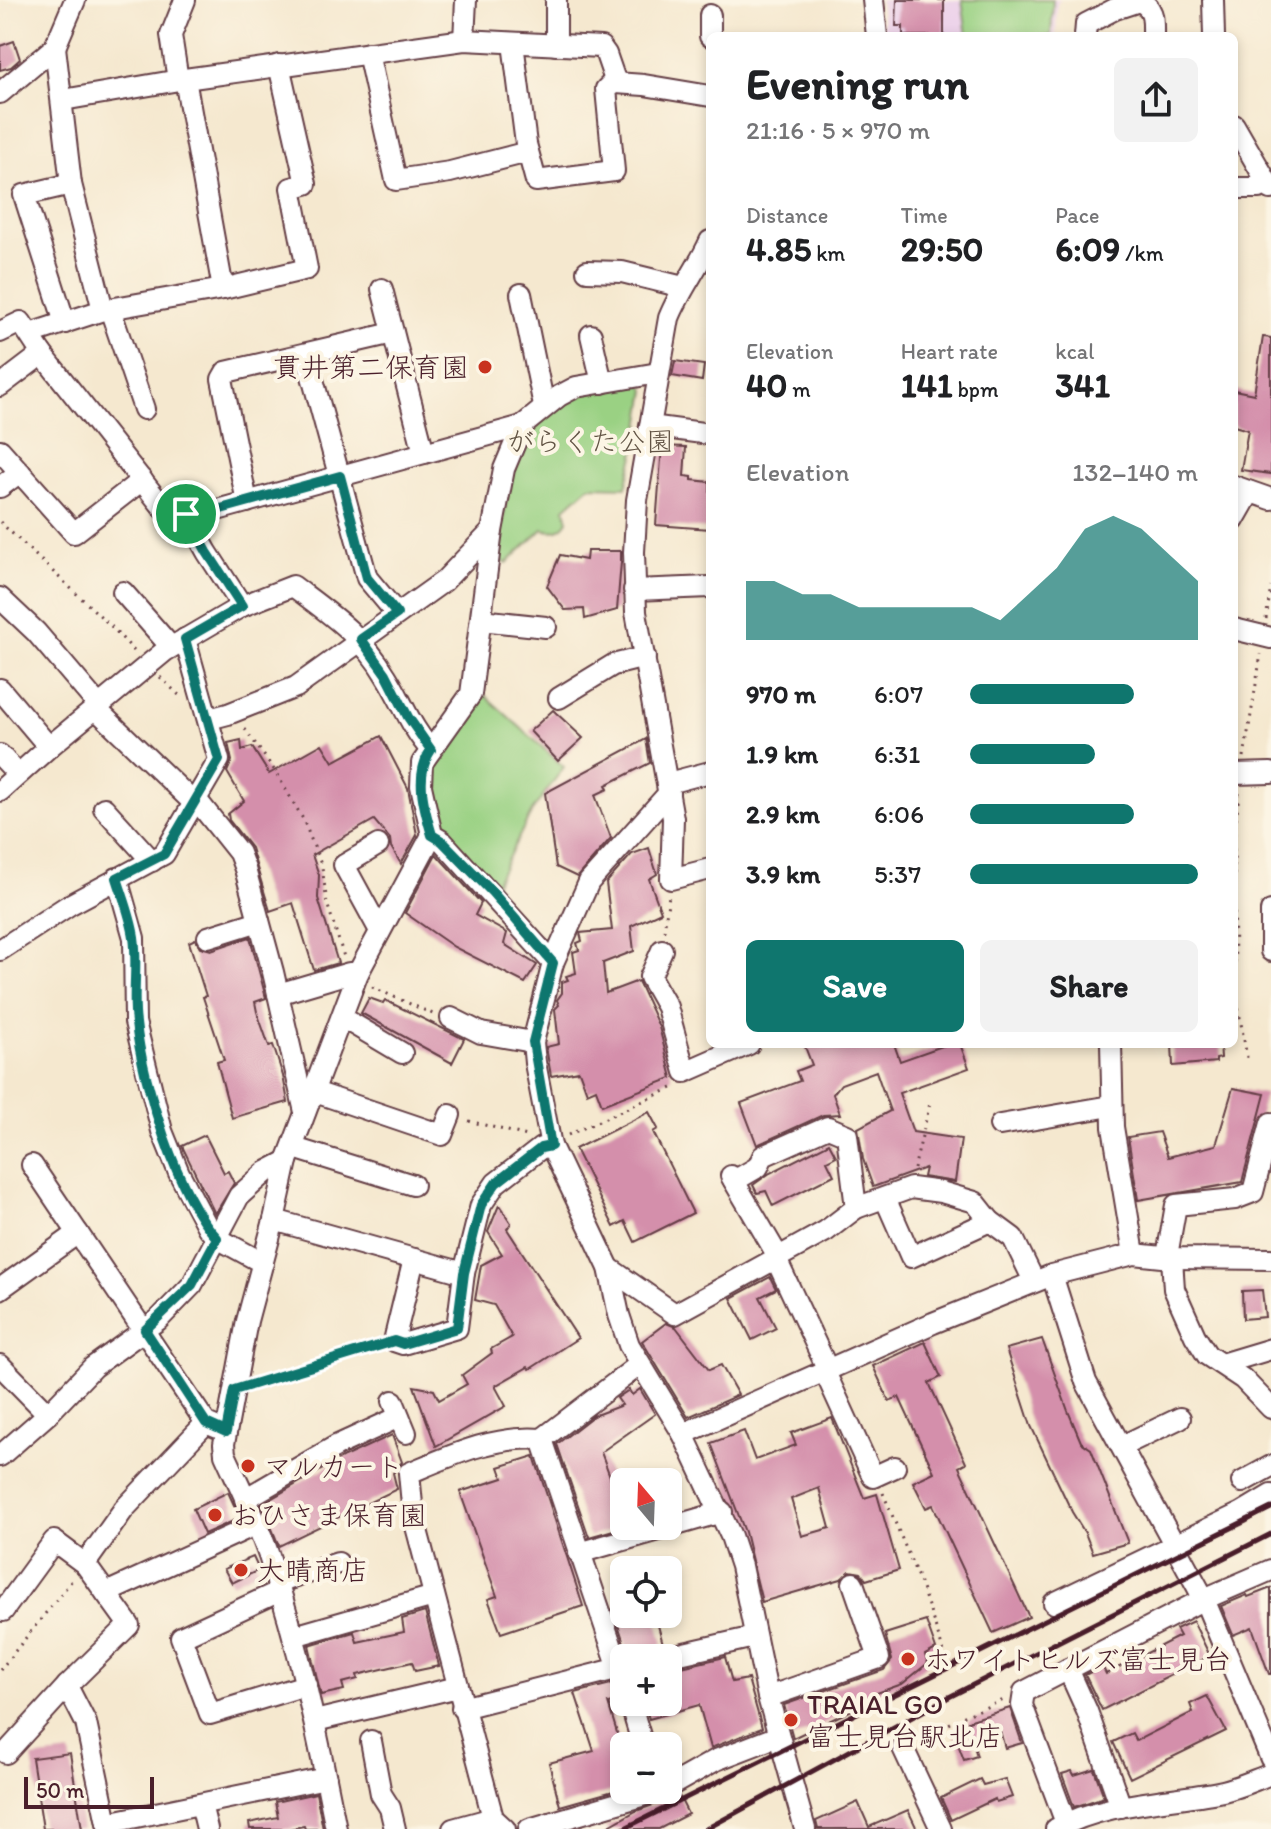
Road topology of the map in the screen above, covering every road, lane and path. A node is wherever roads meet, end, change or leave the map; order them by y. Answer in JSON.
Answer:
{"nodes":[{"id":1,"x":185,"y":0,"type":"edge"},
{"id":2,"x":466,"y":0,"type":"edge"},
{"id":3,"x":556,"y":0,"type":"edge"},
{"id":4,"x":873,"y":0,"type":"edge"},
{"id":5,"x":1213,"y":0,"type":"edge"},
{"id":6,"x":73,"y":2,"type":"edge"},
{"id":7,"x":710,"y":15,"type":"dead end"},
{"id":8,"x":710,"y":32,"type":"edge"},
{"id":9,"x":877,"y":32,"type":"edge"},
{"id":10,"x":1085,"y":32,"type":"edge"},
{"id":11,"x":1153,"y":32,"type":"edge"},
{"id":12,"x":1214,"y":32,"type":"edge"},
{"id":13,"x":464,"y":40,"type":"junction"},
{"id":14,"x":513,"y":43,"type":"junction"},
{"id":15,"x":556,"y":45,"type":"junction"},
{"id":16,"x":55,"y":47,"type":"junction"},
{"id":17,"x":368,"y":53,"type":"junction"},
{"id":18,"x":279,"y":65,"type":"junction"},
{"id":19,"x":182,"y":79,"type":"junction"},
{"id":20,"x":614,"y":81,"type":"junction"},
{"id":21,"x":0,"y":93,"type":"edge"},
{"id":22,"x":706,"y":95,"type":"edge"},
{"id":23,"x":63,"y":100,"type":"junction"},
{"id":24,"x":1238,"y":132,"type":"edge"},
{"id":25,"x":528,"y":152,"type":"junction"},
{"id":26,"x":71,"y":184,"type":"junction"},
{"id":27,"x":1269,"y":186,"type":"edge"},
{"id":28,"x":1238,"y":188,"type":"edge"},
{"id":29,"x":706,"y":255,"type":"edge"},
{"id":30,"x":587,"y":271,"type":"dead end"},
{"id":31,"x":683,"y":287,"type":"junction"},
{"id":32,"x":223,"y":289,"type":"junction"},
{"id":33,"x":382,"y":289,"type":"dead end"},
{"id":34,"x":521,"y":294,"type":"dead end"},
{"id":35,"x":106,"y":310,"type":"junction"},
{"id":36,"x":65,"y":323,"type":"junction"},
{"id":37,"x":0,"y":332,"type":"edge"},
{"id":38,"x":393,"y":333,"type":"junction"},
{"id":39,"x":30,"y":334,"type":"junction"},
{"id":40,"x":591,"y":335,"type":"dead end"},
{"id":41,"x":42,"y":354,"type":"junction"},
{"id":42,"x":306,"y":354,"type":"junction"},
{"id":43,"x":658,"y":373,"type":"junction"},
{"id":44,"x":602,"y":383,"type":"junction"},
{"id":45,"x":0,"y":386,"type":"edge"},
{"id":46,"x":544,"y":406,"type":"junction"},
{"id":47,"x":144,"y":409,"type":"dead end"},
{"id":48,"x":522,"y":426,"type":"junction"},
{"id":49,"x":650,"y":426,"type":"junction"},
{"id":50,"x":706,"y":433,"type":"edge"},
{"id":51,"x":0,"y":450,"type":"edge"},
{"id":52,"x":424,"y":453,"type":"junction"},
{"id":53,"x":20,"y":472,"type":"junction"},
{"id":54,"x":340,"y":476,"type":"junction"},
{"id":55,"x":142,"y":480,"type":"junction"},
{"id":56,"x":0,"y":487,"type":"edge"},
{"id":57,"x":1242,"y":489,"type":"edge"},
{"id":58,"x":1271,"y":499,"type":"edge"},
{"id":59,"x":247,"y":502,"type":"junction"},
{"id":60,"x":186,"y":514,"type":"junction"},
{"id":61,"x":492,"y":531,"type":"junction"},
{"id":62,"x":706,"y":587,"type":"edge"},
{"id":63,"x":1271,"y":587,"type":"edge"},
{"id":64,"x":634,"y":590,"type":"junction"},
{"id":65,"x":123,"y":592,"type":"dead end"},
{"id":66,"x":0,"y":598,"type":"edge"},
{"id":67,"x":242,"y":606,"type":"junction"},
{"id":68,"x":397,"y":614,"type":"junction"},
{"id":69,"x":481,"y":620,"type":"junction"},
{"id":70,"x":546,"y":627,"type":"dead end"},
{"id":71,"x":1238,"y":630,"type":"edge"},
{"id":72,"x":1268,"y":636,"type":"edge"},
{"id":73,"x":361,"y":639,"type":"junction"},
{"id":74,"x":178,"y":643,"type":"junction"},
{"id":75,"x":645,"y":657,"type":"junction"},
{"id":76,"x":0,"y":689,"type":"edge"},
{"id":77,"x":559,"y":698,"type":"dead end"},
{"id":78,"x":97,"y":707,"type":"junction"},
{"id":79,"x":209,"y":719,"type":"junction"},
{"id":80,"x":49,"y":747,"type":"junction"},
{"id":81,"x":431,"y":750,"type":"junction"},
{"id":82,"x":0,"y":755,"type":"edge"},
{"id":83,"x":1271,"y":773,"type":"edge"},
{"id":84,"x":18,"y":774,"type":"junction"},
{"id":85,"x":706,"y":774,"type":"edge"},
{"id":86,"x":1238,"y":774,"type":"edge"},
{"id":87,"x":668,"y":788,"type":"junction"},
{"id":88,"x":0,"y":791,"type":"edge"},
{"id":89,"x":195,"y":801,"type":"junction"},
{"id":90,"x":104,"y":808,"type":"dead end"},
{"id":91,"x":432,"y":835,"type":"junction"},
{"id":92,"x":378,"y":845,"type":"dead end"},
{"id":93,"x":152,"y":861,"type":"junction"},
{"id":94,"x":706,"y":870,"type":"edge"},
{"id":95,"x":117,"y":878,"type":"junction"},
{"id":96,"x":671,"y":879,"type":"junction"},
{"id":97,"x":1271,"y":911,"type":"edge"},
{"id":98,"x":259,"y":921,"type":"junction"},
{"id":99,"x":0,"y":925,"type":"edge"},
{"id":100,"x":380,"y":931,"type":"junction"},
{"id":101,"x":208,"y":937,"type":"dead end"},
{"id":102,"x":6,"y":946,"type":"edge"},
{"id":103,"x":662,"y":950,"type":"joint"},
{"id":104,"x":1271,"y":951,"type":"edge"},
{"id":105,"x":553,"y":963,"type":"junction"},
{"id":106,"x":357,"y":977,"type":"junction"},
{"id":107,"x":278,"y":994,"type":"junction"},
{"id":108,"x":1238,"y":1006,"type":"edge"},
{"id":109,"x":343,"y":1018,"type":"junction"},
{"id":110,"x":446,"y":1018,"type":"joint"},
{"id":111,"x":533,"y":1042,"type":"junction"},
{"id":112,"x":740,"y":1048,"type":"edge"},
{"id":113,"x":1111,"y":1048,"type":"edge"},
{"id":114,"x":402,"y":1053,"type":"dead end"},
{"id":115,"x":1248,"y":1063,"type":"dead end"},
{"id":116,"x":682,"y":1084,"type":"dead end"},
{"id":117,"x":312,"y":1091,"type":"junction"},
{"id":118,"x":930,"y":1103,"type":"dead end"},
{"id":119,"x":1111,"y":1106,"type":"junction"},
{"id":120,"x":305,"y":1112,"type":"junction"},
{"id":121,"x":450,"y":1115,"type":"joint"},
{"id":122,"x":1271,"y":1123,"type":"edge"},
{"id":123,"x":1000,"y":1125,"type":"dead end"},
{"id":124,"x":548,"y":1141,"type":"junction"},
{"id":125,"x":290,"y":1155,"type":"junction"},
{"id":126,"x":32,"y":1165,"type":"dead end"},
{"id":127,"x":413,"y":1185,"type":"dead end"},
{"id":128,"x":911,"y":1188,"type":"junction"},
{"id":129,"x":885,"y":1198,"type":"junction"},
{"id":130,"x":856,"y":1208,"type":"junction"},
{"id":131,"x":274,"y":1220,"type":"junction"},
{"id":132,"x":990,"y":1221,"type":"junction"},
{"id":133,"x":78,"y":1233,"type":"junction"},
{"id":134,"x":217,"y":1238,"type":"junction"},
{"id":135,"x":1134,"y":1254,"type":"junction"},
{"id":136,"x":1169,"y":1257,"type":"junction"},
{"id":137,"x":778,"y":1258,"type":"junction"},
{"id":138,"x":414,"y":1259,"type":"junction"},
{"id":139,"x":1271,"y":1259,"type":"edge"},
{"id":140,"x":263,"y":1263,"type":"junction"},
{"id":141,"x":609,"y":1268,"type":"junction"},
{"id":142,"x":464,"y":1273,"type":"junction"},
{"id":143,"x":1043,"y":1278,"type":"junction"},
{"id":144,"x":0,"y":1289,"type":"edge"},
{"id":145,"x":145,"y":1330,"type":"junction"},
{"id":146,"x":394,"y":1341,"type":"junction"},
{"id":147,"x":1271,"y":1349,"type":"edge"},
{"id":148,"x":1221,"y":1364,"type":"junction"},
{"id":149,"x":0,"y":1365,"type":"edge"},
{"id":150,"x":639,"y":1365,"type":"junction"},
{"id":151,"x":827,"y":1371,"type":"junction"},
{"id":152,"x":234,"y":1390,"type":"junction"},
{"id":153,"x":1271,"y":1408,"type":"edge"},
{"id":154,"x":48,"y":1414,"type":"junction"},
{"id":155,"x":399,"y":1417,"type":"dead end"},
{"id":156,"x":1180,"y":1418,"type":"dead end"},
{"id":157,"x":206,"y":1423,"type":"junction"},
{"id":158,"x":226,"y":1432,"type":"junction"},
{"id":159,"x":683,"y":1434,"type":"junction"},
{"id":160,"x":542,"y":1439,"type":"junction"},
{"id":161,"x":1122,"y":1446,"type":"junction"},
{"id":162,"x":0,"y":1456,"type":"edge"},
{"id":163,"x":1271,"y":1466,"type":"edge"},
{"id":164,"x":895,"y":1467,"type":"dead end"},
{"id":165,"x":873,"y":1477,"type":"junction"},
{"id":166,"x":1242,"y":1482,"type":"dead end"},
{"id":167,"x":1271,"y":1495,"type":"edge"},
{"id":168,"x":245,"y":1499,"type":"junction"},
{"id":169,"x":722,"y":1512,"type":"junction"},
{"id":170,"x":257,"y":1524,"type":"junction"},
{"id":171,"x":1176,"y":1545,"type":"junction"},
{"id":172,"x":579,"y":1553,"type":"junction"},
{"id":173,"x":338,"y":1563,"type":"dead end"},
{"id":174,"x":85,"y":1564,"type":"junction"},
{"id":175,"x":1271,"y":1570,"type":"edge"},
{"id":176,"x":853,"y":1583,"type":"dead end"},
{"id":177,"x":278,"y":1587,"type":"junction"},
{"id":178,"x":106,"y":1593,"type":"junction"},
{"id":179,"x":434,"y":1596,"type":"junction"},
{"id":180,"x":1204,"y":1599,"type":"junction"},
{"id":181,"x":1054,"y":1603,"type":"dead end"},
{"id":182,"x":3,"y":1611,"type":"dead end"},
{"id":183,"x":294,"y":1636,"type":"junction"},
{"id":184,"x":754,"y":1637,"type":"junction"},
{"id":185,"x":612,"y":1644,"type":"edge"},
{"id":186,"x":682,"y":1653,"type":"edge"},
{"id":187,"x":947,"y":1661,"type":"dead end"},
{"id":188,"x":1068,"y":1669,"type":"junction"},
{"id":189,"x":0,"y":1670,"type":"edge"},
{"id":190,"x":610,"y":1674,"type":"edge"},
{"id":191,"x":306,"y":1685,"type":"junction"},
{"id":192,"x":67,"y":1686,"type":"junction"},
{"id":193,"x":1024,"y":1692,"type":"junction"},
{"id":194,"x":768,"y":1697,"type":"junction"},
{"id":195,"x":460,"y":1698,"type":"junction"},
{"id":196,"x":315,"y":1721,"type":"junction"},
{"id":197,"x":778,"y":1736,"type":"junction"},
{"id":198,"x":371,"y":1741,"type":"dead end"},
{"id":199,"x":903,"y":1748,"type":"joint"},
{"id":200,"x":6,"y":1753,"type":"dead end"},
{"id":201,"x":1271,"y":1759,"type":"edge"},
{"id":202,"x":1271,"y":1774,"type":"edge"},
{"id":203,"x":326,"y":1778,"type":"junction"},
{"id":204,"x":682,"y":1779,"type":"edge"},
{"id":205,"x":201,"y":1804,"type":"junction"},
{"id":206,"x":614,"y":1804,"type":"edge"},
{"id":207,"x":1121,"y":1807,"type":"junction"},
{"id":208,"x":499,"y":1824,"type":"edge"},
{"id":209,"x":1061,"y":1826,"type":"edge"},
{"id":210,"x":207,"y":1829,"type":"edge"},
{"id":211,"x":336,"y":1829,"type":"edge"},
{"id":212,"x":395,"y":1829,"type":"edge"},
{"id":213,"x":453,"y":1829,"type":"edge"},
{"id":214,"x":529,"y":1829,"type":"edge"},
{"id":215,"x":805,"y":1829,"type":"edge"},
{"id":216,"x":941,"y":1829,"type":"edge"}],
"edges":[{"from":1,"to":19,"type":"street"},
{"from":2,"to":13,"type":"street"},
{"from":3,"to":15,"type":"street"},
{"from":4,"to":9,"type":"street"},
{"from":5,"to":12,"type":"street"},
{"from":6,"to":16,"type":"street"},
{"from":7,"to":8,"type":"street"},
{"from":10,"to":11,"type":"street"},
{"from":13,"to":14,"type":"street"},
{"from":13,"to":17,"type":"street"},
{"from":14,"to":15,"type":"street"},
{"from":14,"to":25,"type":"street"},
{"from":15,"to":20,"type":"street"},
{"from":16,"to":21,"type":"street"},
{"from":16,"to":23,"type":"street"},
{"from":17,"to":18,"type":"street"},
{"from":17,"to":25,"type":"street"},
{"from":18,"to":19,"type":"street"},
{"from":18,"to":32,"type":"street"},
{"from":19,"to":23,"type":"street"},
{"from":19,"to":32,"type":"street"},
{"from":20,"to":22,"type":"street"},
{"from":20,"to":25,"type":"street"},
{"from":23,"to":26,"type":"street"},
{"from":24,"to":27,"type":"street"},
{"from":26,"to":35,"type":"street"},
{"from":26,"to":36,"type":"street"},
{"from":27,"to":28,"type":"street"},
{"from":29,"to":31,"type":"street"},
{"from":30,"to":31,"type":"street"},
{"from":31,"to":43,"type":"street"},
{"from":32,"to":35,"type":"street"},
{"from":33,"to":38,"type":"street"},
{"from":34,"to":46,"type":"street"},
{"from":35,"to":36,"type":"street"},
{"from":35,"to":47,"type":"street"},
{"from":36,"to":39,"type":"street"},
{"from":37,"to":39,"type":"street"},
{"from":38,"to":42,"type":"street"},
{"from":38,"to":52,"type":"street"},
{"from":39,"to":41,"type":"street"},
{"from":40,"to":44,"type":"street"},
{"from":41,"to":45,"type":"street"},
{"from":41,"to":55,"type":"street"},
{"from":42,"to":54,"type":"street"},
{"from":42,"to":59,"type":"street"},
{"from":43,"to":44,"type":"street"},
{"from":43,"to":49,"type":"street"},
{"from":44,"to":46,"type":"street"},
{"from":46,"to":48,"type":"street"},
{"from":48,"to":52,"type":"street"},
{"from":48,"to":61,"type":"street"},
{"from":49,"to":50,"type":"street"},
{"from":49,"to":64,"type":"street"},
{"from":51,"to":53,"type":"street"},
{"from":52,"to":54,"type":"street"},
{"from":53,"to":55,"type":"street"},
{"from":53,"to":56,"type":"street"},
{"from":54,"to":59,"type":"street"},
{"from":54,"to":68,"type":"street"},
{"from":55,"to":60,"type":"street"},
{"from":57,"to":58,"type":"street"},
{"from":59,"to":60,"type":"street"},
{"from":60,"to":67,"type":"street"},
{"from":61,"to":68,"type":"street"},
{"from":61,"to":69,"type":"street"},
{"from":62,"to":64,"type":"street"},
{"from":63,"to":72,"type":"path"},
{"from":64,"to":75,"type":"street"},
{"from":65,"to":74,"type":"street"},
{"from":66,"to":78,"type":"street"},
{"from":67,"to":73,"type":"street"},
{"from":67,"to":74,"type":"street"},
{"from":68,"to":73,"type":"street"},
{"from":69,"to":70,"type":"street"},
{"from":69,"to":81,"type":"street"},
{"from":71,"to":72,"type":"street"},
{"from":72,"to":86,"type":"path"},
{"from":73,"to":79,"type":"street"},
{"from":73,"to":81,"type":"street"},
{"from":74,"to":78,"type":"street"},
{"from":74,"to":79,"type":"street"},
{"from":75,"to":77,"type":"street"},
{"from":75,"to":87,"type":"street"},
{"from":76,"to":80,"type":"street"},
{"from":78,"to":80,"type":"street"},
{"from":78,"to":89,"type":"street"},
{"from":79,"to":89,"type":"street"},
{"from":80,"to":84,"type":"street"},
{"from":81,"to":91,"type":"street"},
{"from":82,"to":84,"type":"street"},
{"from":83,"to":86,"type":"street"},
{"from":84,"to":88,"type":"street"},
{"from":85,"to":87,"type":"street"},
{"from":87,"to":96,"type":"street"},
{"from":87,"to":105,"type":"street"},
{"from":89,"to":93,"type":"street"},
{"from":89,"to":98,"type":"street"},
{"from":90,"to":93,"type":"street"},
{"from":91,"to":100,"type":"street"},
{"from":91,"to":105,"type":"street"},
{"from":92,"to":100,"type":"street"},
{"from":93,"to":95,"type":"street"},
{"from":94,"to":96,"type":"street"},
{"from":95,"to":102,"type":"street"},
{"from":95,"to":134,"type":"street"},
{"from":96,"to":103,"type":"path"},
{"from":97,"to":104,"type":"street"},
{"from":98,"to":101,"type":"street"},
{"from":98,"to":107,"type":"street"},
{"from":99,"to":102,"type":"street"},
{"from":100,"to":106,"type":"street"},
{"from":103,"to":112,"type":"street"},
{"from":105,"to":111,"type":"street"},
{"from":106,"to":107,"type":"street"},
{"from":106,"to":109,"type":"street"},
{"from":106,"to":110,"type":"path"},
{"from":107,"to":120,"type":"street"},
{"from":108,"to":115,"type":"path"},
{"from":109,"to":114,"type":"street"},
{"from":109,"to":117,"type":"street"},
{"from":110,"to":111,"type":"street"},
{"from":111,"to":124,"type":"street"},
{"from":113,"to":119,"type":"street"},
{"from":116,"to":124,"type":"path"},
{"from":117,"to":120,"type":"street"},
{"from":117,"to":121,"type":"street"},
{"from":118,"to":128,"type":"path"},
{"from":119,"to":123,"type":"street"},
{"from":119,"to":135,"type":"street"},
{"from":120,"to":125,"type":"street"},
{"from":121,"to":124,"type":"path"},
{"from":122,"to":136,"type":"street"},
{"from":124,"to":141,"type":"street"},
{"from":124,"to":142,"type":"street"},
{"from":125,"to":127,"type":"street"},
{"from":125,"to":131,"type":"street"},
{"from":125,"to":134,"type":"street"},
{"from":126,"to":133,"type":"street"},
{"from":128,"to":129,"type":"street"},
{"from":128,"to":132,"type":"street"},
{"from":129,"to":130,"type":"street"},
{"from":129,"to":132,"type":"street"},
{"from":130,"to":137,"type":"street"},
{"from":130,"to":137,"type":"street"},
{"from":131,"to":138,"type":"street"},
{"from":131,"to":140,"type":"street"},
{"from":132,"to":143,"type":"street"},
{"from":133,"to":144,"type":"street"},
{"from":133,"to":145,"type":"street"},
{"from":134,"to":140,"type":"street"},
{"from":134,"to":145,"type":"street"},
{"from":135,"to":136,"type":"street"},
{"from":135,"to":143,"type":"street"},
{"from":136,"to":139,"type":"street"},
{"from":136,"to":148,"type":"street"},
{"from":137,"to":141,"type":"street"},
{"from":137,"to":151,"type":"street"},
{"from":138,"to":142,"type":"street"},
{"from":138,"to":146,"type":"street"},
{"from":140,"to":152,"type":"street"},
{"from":141,"to":150,"type":"street"},
{"from":142,"to":146,"type":"street"},
{"from":143,"to":151,"type":"street"},
{"from":143,"to":161,"type":"street"},
{"from":145,"to":154,"type":"street"},
{"from":145,"to":157,"type":"street"},
{"from":146,"to":152,"type":"path"},
{"from":147,"to":148,"type":"street"},
{"from":148,"to":153,"type":"street"},
{"from":149,"to":154,"type":"street"},
{"from":150,"to":159,"type":"street"},
{"from":150,"to":160,"type":"street"},
{"from":151,"to":159,"type":"street"},
{"from":151,"to":165,"type":"street"},
{"from":152,"to":158,"type":"street"},
{"from":154,"to":162,"type":"street"},
{"from":155,"to":168,"type":"street"},
{"from":156,"to":161,"type":"street"},
{"from":157,"to":158,"type":"street"},
{"from":157,"to":174,"type":"street"},
{"from":158,"to":168,"type":"street"},
{"from":159,"to":169,"type":"street"},
{"from":160,"to":172,"type":"street"},
{"from":160,"to":179,"type":"street"},
{"from":161,"to":171,"type":"street"},
{"from":163,"to":166,"type":"street"},
{"from":164,"to":165,"type":"street"},
{"from":165,"to":187,"type":"path"},
{"from":167,"to":171,"type":"street"},
{"from":168,"to":170,"type":"street"},
{"from":169,"to":172,"type":"street"},
{"from":169,"to":184,"type":"street"},
{"from":170,"to":177,"type":"street"},
{"from":170,"to":178,"type":"street"},
{"from":171,"to":180,"type":"street"},
{"from":171,"to":181,"type":"street"},
{"from":172,"to":185,"type":"street"},
{"from":173,"to":177,"type":"street"},
{"from":174,"to":178,"type":"street"},
{"from":174,"to":182,"type":"street"},
{"from":174,"to":189,"type":"path"},
{"from":175,"to":180,"type":"street"},
{"from":176,"to":194,"type":"street"},
{"from":177,"to":183,"type":"street"},
{"from":177,"to":191,"type":"street"},
{"from":178,"to":192,"type":"street"},
{"from":179,"to":183,"type":"street"},
{"from":179,"to":195,"type":"street"},
{"from":180,"to":188,"type":"street"},
{"from":180,"to":201,"type":"street"},
{"from":183,"to":191,"type":"street"},
{"from":184,"to":186,"type":"street"},
{"from":184,"to":194,"type":"street"},
{"from":188,"to":193,"type":"street"},
{"from":188,"to":207,"type":"street"},
{"from":190,"to":195,"type":"street"},
{"from":191,"to":196,"type":"street"},
{"from":192,"to":200,"type":"street"},
{"from":192,"to":205,"type":"street"},
{"from":193,"to":199,"type":"path"},
{"from":193,"to":209,"type":"street"},
{"from":194,"to":197,"type":"street"},
{"from":195,"to":196,"type":"street"},
{"from":195,"to":208,"type":"street"},
{"from":196,"to":203,"type":"street"},
{"from":197,"to":204,"type":"street"},
{"from":197,"to":215,"type":"street"},
{"from":198,"to":212,"type":"street"},
{"from":199,"to":216,"type":"street"},
{"from":202,"to":207,"type":"street"},
{"from":203,"to":205,"type":"street"},
{"from":203,"to":211,"type":"street"},
{"from":205,"to":210,"type":"street"},
{"from":206,"to":214,"type":"street"},
{"from":207,"to":209,"type":"street"},
{"from":208,"to":213,"type":"street"}]}
